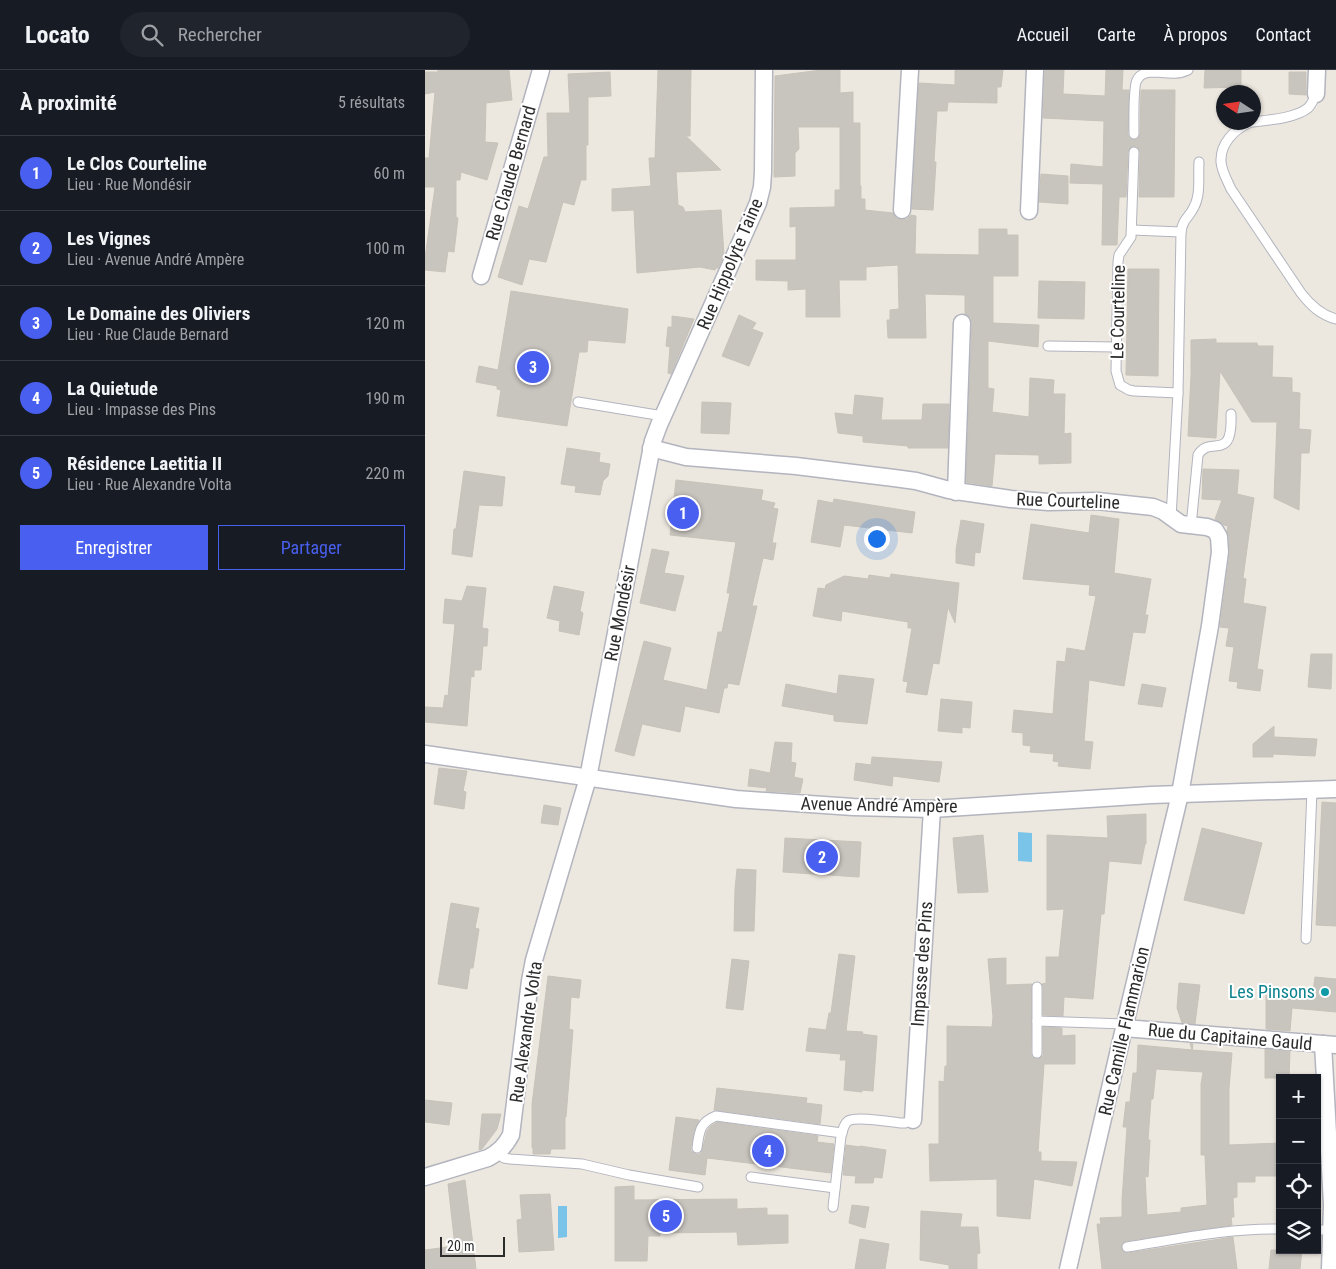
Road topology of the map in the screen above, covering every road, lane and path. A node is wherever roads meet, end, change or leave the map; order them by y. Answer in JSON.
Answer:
{"nodes":[{"id":1,"x":541,"y":70,"type":"edge"},
{"id":2,"x":763,"y":70,"type":"edge"},
{"id":3,"x":910,"y":70,"type":"edge"},
{"id":4,"x":1035,"y":70,"type":"edge"},
{"id":5,"x":1188,"y":70,"type":"edge"},
{"id":6,"x":1317,"y":70,"type":"edge"},
{"id":7,"x":1316,"y":94,"type":"joint"},
{"id":8,"x":1261,"y":121,"type":"edge"},
{"id":9,"x":1238,"y":130,"type":"edge"},
{"id":10,"x":1134,"y":134,"type":"dead end"},
{"id":11,"x":1134,"y":152,"type":"dead end"},
{"id":12,"x":1199,"y":162,"type":"dead end"},
{"id":13,"x":902,"y":210,"type":"dead end"},
{"id":14,"x":1029,"y":211,"type":"dead end"},
{"id":15,"x":1132,"y":230,"type":"junction"},
{"id":16,"x":1181,"y":232,"type":"junction"},
{"id":17,"x":481,"y":276,"type":"dead end"},
{"id":18,"x":1336,"y":319,"type":"edge"},
{"id":19,"x":962,"y":323,"type":"dead end"},
{"id":20,"x":1048,"y":346,"type":"dead end"},
{"id":21,"x":1116,"y":347,"type":"junction"},
{"id":22,"x":1178,"y":393,"type":"junction"},
{"id":23,"x":578,"y":402,"type":"dead end"},
{"id":24,"x":1231,"y":414,"type":"dead end"},
{"id":25,"x":663,"y":416,"type":"junction"},
{"id":26,"x":651,"y":448,"type":"junction"},
{"id":27,"x":956,"y":492,"type":"junction"},
{"id":28,"x":1171,"y":518,"type":"junction"},
{"id":29,"x":1191,"y":526,"type":"junction"},
{"id":30,"x":425,"y":754,"type":"edge"},
{"id":31,"x":588,"y":778,"type":"junction"},
{"id":32,"x":1336,"y":789,"type":"edge"},
{"id":33,"x":1312,"y":790,"type":"junction"},
{"id":34,"x":1180,"y":794,"type":"junction"},
{"id":35,"x":932,"y":809,"type":"junction"},
{"id":36,"x":1306,"y":939,"type":"dead end"},
{"id":37,"x":1037,"y":986,"type":"dead end"},
{"id":38,"x":1037,"y":1021,"type":"junction"},
{"id":39,"x":1124,"y":1026,"type":"junction"},
{"id":40,"x":1329,"y":1045,"type":"edge"},
{"id":41,"x":1037,"y":1054,"type":"dead end"},
{"id":42,"x":913,"y":1120,"type":"joint"},
{"id":43,"x":842,"y":1133,"type":"junction"},
{"id":44,"x":697,"y":1148,"type":"dead end"},
{"id":45,"x":497,"y":1153,"type":"junction"},
{"id":46,"x":425,"y":1177,"type":"edge"},
{"id":47,"x":751,"y":1177,"type":"dead end"},
{"id":48,"x":698,"y":1187,"type":"dead end"},
{"id":49,"x":835,"y":1188,"type":"junction"},
{"id":50,"x":833,"y":1207,"type":"dead end"},
{"id":51,"x":1276,"y":1229,"type":"edge"},
{"id":52,"x":1325,"y":1230,"type":"edge"},
{"id":53,"x":1127,"y":1247,"type":"dead end"},
{"id":54,"x":1068,"y":1269,"type":"edge"},
{"id":55,"x":1330,"y":1269,"type":"edge"}],
"edges":[{"from":1,"to":17,"type":"street","name":"Rue Claude Bernard"},
{"from":2,"to":25,"type":"street","name":"Rue Hippolyte Taine"},
{"from":3,"to":13,"type":"street"},
{"from":4,"to":14,"type":"street"},
{"from":5,"to":10,"type":"lane"},
{"from":6,"to":7,"type":"street"},
{"from":7,"to":8,"type":"lane"},
{"from":9,"to":18,"type":"lane"},
{"from":11,"to":15,"type":"lane","name":"Le Courteline"},
{"from":12,"to":16,"type":"lane"},
{"from":15,"to":16,"type":"lane"},
{"from":15,"to":21,"type":"lane","name":"Le Courteline"},
{"from":16,"to":22,"type":"lane"},
{"from":19,"to":27,"type":"street"},
{"from":20,"to":21,"type":"lane"},
{"from":21,"to":22,"type":"lane","name":"Le Courteline"},
{"from":22,"to":28,"type":"lane"},
{"from":23,"to":25,"type":"lane"},
{"from":24,"to":29,"type":"lane"},
{"from":25,"to":26,"type":"street","name":"Rue Hippolyte Taine"},
{"from":26,"to":27,"type":"street","name":"Rue Courteline"},
{"from":26,"to":31,"type":"street","name":"Rue Mondésir"},
{"from":27,"to":28,"type":"street","name":"Rue Courteline"},
{"from":28,"to":29,"type":"street","name":"Rue Courteline"},
{"from":29,"to":34,"type":"street","name":"Rue Courteline"},
{"from":30,"to":31,"type":"street","name":"Avenue André Ampère"},
{"from":31,"to":35,"type":"street","name":"Avenue André Ampère"},
{"from":31,"to":45,"type":"street","name":"Rue Alexandre Volta"},
{"from":32,"to":33,"type":"street","name":"Avenue André Ampère"},
{"from":33,"to":34,"type":"street","name":"Avenue André Ampère"},
{"from":33,"to":36,"type":"lane"},
{"from":34,"to":35,"type":"street","name":"Avenue André Ampère"},
{"from":34,"to":39,"type":"street","name":"Rue Camille Flammarion"},
{"from":35,"to":42,"type":"street","name":"Impasse des Pins"},
{"from":37,"to":38,"type":"lane"},
{"from":38,"to":39,"type":"lane"},
{"from":38,"to":41,"type":"lane"},
{"from":39,"to":40,"type":"street","name":"Rue du Capitaine Gauld"},
{"from":39,"to":54,"type":"street","name":"Rue Camille Flammarion"},
{"from":40,"to":52,"type":"street"},
{"from":42,"to":43,"type":"lane"},
{"from":43,"to":44,"type":"lane"},
{"from":43,"to":49,"type":"lane"},
{"from":45,"to":46,"type":"street"},
{"from":45,"to":48,"type":"lane"},
{"from":47,"to":49,"type":"lane"},
{"from":49,"to":50,"type":"lane"},
{"from":51,"to":53,"type":"lane"},
{"from":52,"to":55,"type":"street"}]}
